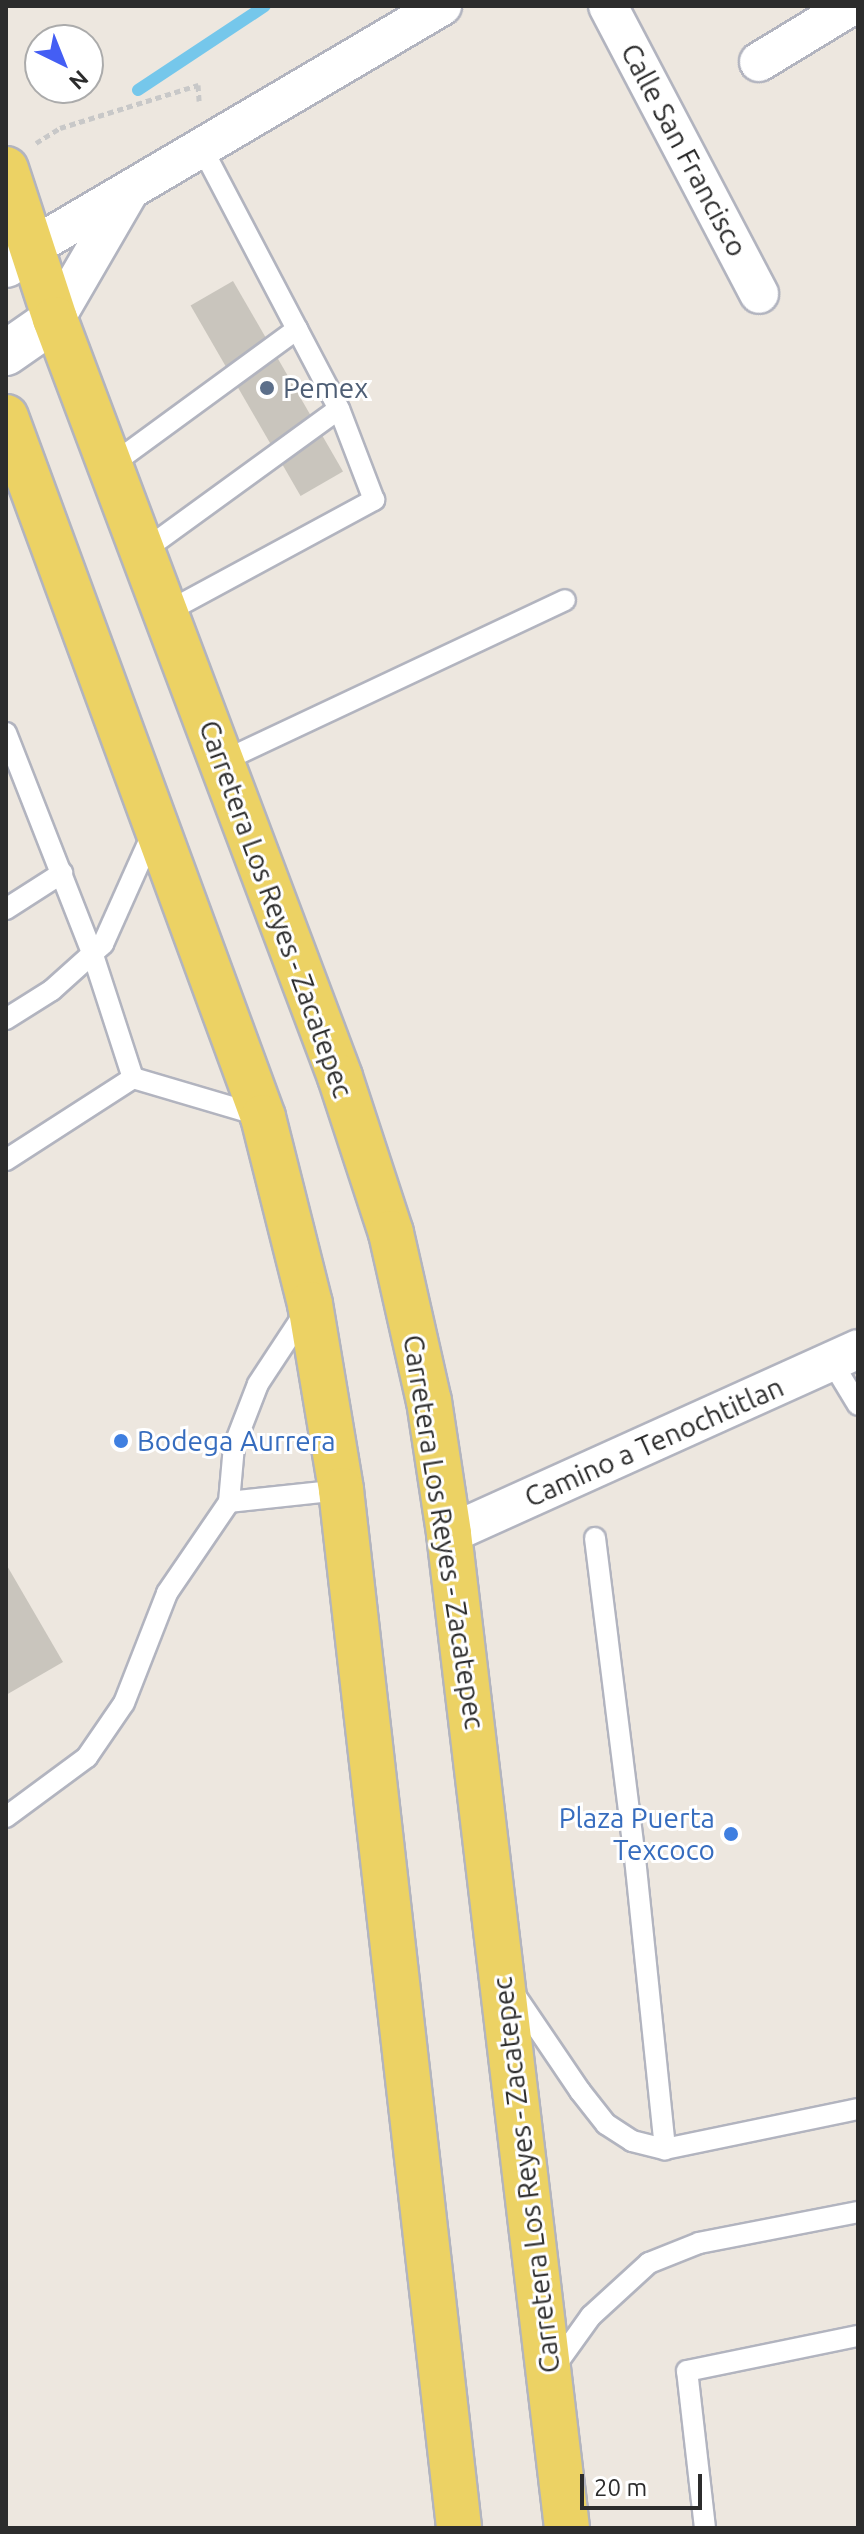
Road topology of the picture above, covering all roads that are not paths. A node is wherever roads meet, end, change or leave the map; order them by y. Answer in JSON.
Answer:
{"nodes":[{"id":1,"x":442,"y":6,"type":"edge"},
{"id":2,"x":608,"y":6,"type":"edge"},
{"id":3,"x":851,"y":6,"type":"edge"},
{"id":4,"x":759,"y":62,"type":"dead end"},
{"id":5,"x":202,"y":148,"type":"junction"},
{"id":6,"x":6,"y":169,"type":"edge"},
{"id":7,"x":129,"y":190,"type":"junction"},
{"id":8,"x":18,"y":257,"type":"edge"},
{"id":9,"x":759,"y":294,"type":"dead end"},
{"id":10,"x":55,"y":319,"type":"junction"},
{"id":11,"x":297,"y":329,"type":"junction"},
{"id":12,"x":6,"y":353,"type":"edge"},
{"id":13,"x":339,"y":409,"type":"junction"},
{"id":14,"x":6,"y":417,"type":"edge"},
{"id":15,"x":110,"y":466,"type":"junction"},
{"id":16,"x":26,"y":517,"type":"edge"},
{"id":17,"x":142,"y":552,"type":"junction"},
{"id":18,"x":565,"y":600,"type":"dead end"},
{"id":19,"x":165,"y":613,"type":"junction"},
{"id":20,"x":6,"y":733,"type":"edge"},
{"id":21,"x":221,"y":762,"type":"junction"},
{"id":22,"x":157,"y":824,"type":"junction"},
{"id":23,"x":62,"y":873,"type":"junction"},
{"id":24,"x":6,"y":909,"type":"edge"},
{"id":25,"x":93,"y":955,"type":"junction"},
{"id":26,"x":6,"y":1019,"type":"edge"},
{"id":27,"x":133,"y":1078,"type":"junction"},
{"id":28,"x":263,"y":1117,"type":"junction"},
{"id":29,"x":6,"y":1160,"type":"edge"},
{"id":30,"x":310,"y":1304,"type":"junction"},
{"id":31,"x":845,"y":1356,"type":"edge"},
{"id":32,"x":858,"y":1405,"type":"edge"},
{"id":33,"x":341,"y":1490,"type":"junction"},
{"id":34,"x":229,"y":1502,"type":"junction"},
{"id":35,"x":449,"y":1534,"type":"junction"},
{"id":36,"x":595,"y":1538,"type":"dead end"},
{"id":37,"x":6,"y":1817,"type":"edge"},
{"id":38,"x":502,"y":1976,"type":"junction"},
{"id":39,"x":858,"y":2109,"type":"edge"},
{"id":40,"x":665,"y":2149,"type":"junction"},
{"id":41,"x":858,"y":2212,"type":"edge"},
{"id":42,"x":858,"y":2336,"type":"edge"},
{"id":43,"x":549,"y":2374,"type":"junction"},
{"id":44,"x":459,"y":2528,"type":"edge"},
{"id":45,"x":567,"y":2528,"type":"edge"},
{"id":46,"x":705,"y":2528,"type":"edge"}],
"edges":[{"from":1,"to":5,"type":"street"},
{"from":2,"to":9,"type":"street","name":"Calle San Francisco"},
{"from":3,"to":4,"type":"street"},
{"from":5,"to":7,"type":"street"},
{"from":5,"to":11,"type":"lane"},
{"from":6,"to":8,"type":"main road","name":"Carretera Los Reyes - Zacatepec"},
{"from":7,"to":8,"type":"street"},
{"from":7,"to":10,"type":"street"},
{"from":8,"to":10,"type":"main road","name":"Carretera Los Reyes - Zacatepec"},
{"from":10,"to":12,"type":"main road"},
{"from":10,"to":15,"type":"main road","name":"Carretera Los Reyes - Zacatepec"},
{"from":11,"to":13,"type":"lane"},
{"from":11,"to":15,"type":"lane"},
{"from":13,"to":17,"type":"lane"},
{"from":13,"to":19,"type":"lane"},
{"from":14,"to":16,"type":"main road"},
{"from":15,"to":17,"type":"main road","name":"Carretera Los Reyes - Zacatepec"},
{"from":16,"to":22,"type":"main road"},
{"from":17,"to":19,"type":"main road","name":"Carretera Los Reyes - Zacatepec"},
{"from":18,"to":21,"type":"lane"},
{"from":19,"to":21,"type":"main road","name":"Carretera Los Reyes - Zacatepec"},
{"from":20,"to":23,"type":"lane"},
{"from":21,"to":35,"type":"main road","name":"Carretera Los Reyes - Zacatepec"},
{"from":22,"to":25,"type":"lane"},
{"from":22,"to":28,"type":"main road"},
{"from":23,"to":24,"type":"lane"},
{"from":23,"to":25,"type":"lane"},
{"from":25,"to":26,"type":"lane"},
{"from":25,"to":27,"type":"lane"},
{"from":27,"to":28,"type":"lane"},
{"from":27,"to":29,"type":"lane"},
{"from":28,"to":30,"type":"main road"},
{"from":30,"to":33,"type":"main road"},
{"from":30,"to":34,"type":"lane"},
{"from":31,"to":32,"type":"lane"},
{"from":31,"to":35,"type":"street","name":"Camino a Tenochtitlan"},
{"from":33,"to":34,"type":"lane"},
{"from":33,"to":44,"type":"main road"},
{"from":34,"to":37,"type":"lane"},
{"from":35,"to":38,"type":"main road","name":"Carretera Los Reyes - Zacatepec"},
{"from":36,"to":40,"type":"lane"},
{"from":38,"to":40,"type":"lane"},
{"from":38,"to":43,"type":"main road","name":"Carretera Los Reyes - Zacatepec"},
{"from":39,"to":40,"type":"lane"},
{"from":41,"to":43,"type":"lane"},
{"from":42,"to":46,"type":"lane"},
{"from":43,"to":45,"type":"main road","name":"Carretera Los Reyes - Zacatepec"}]}
